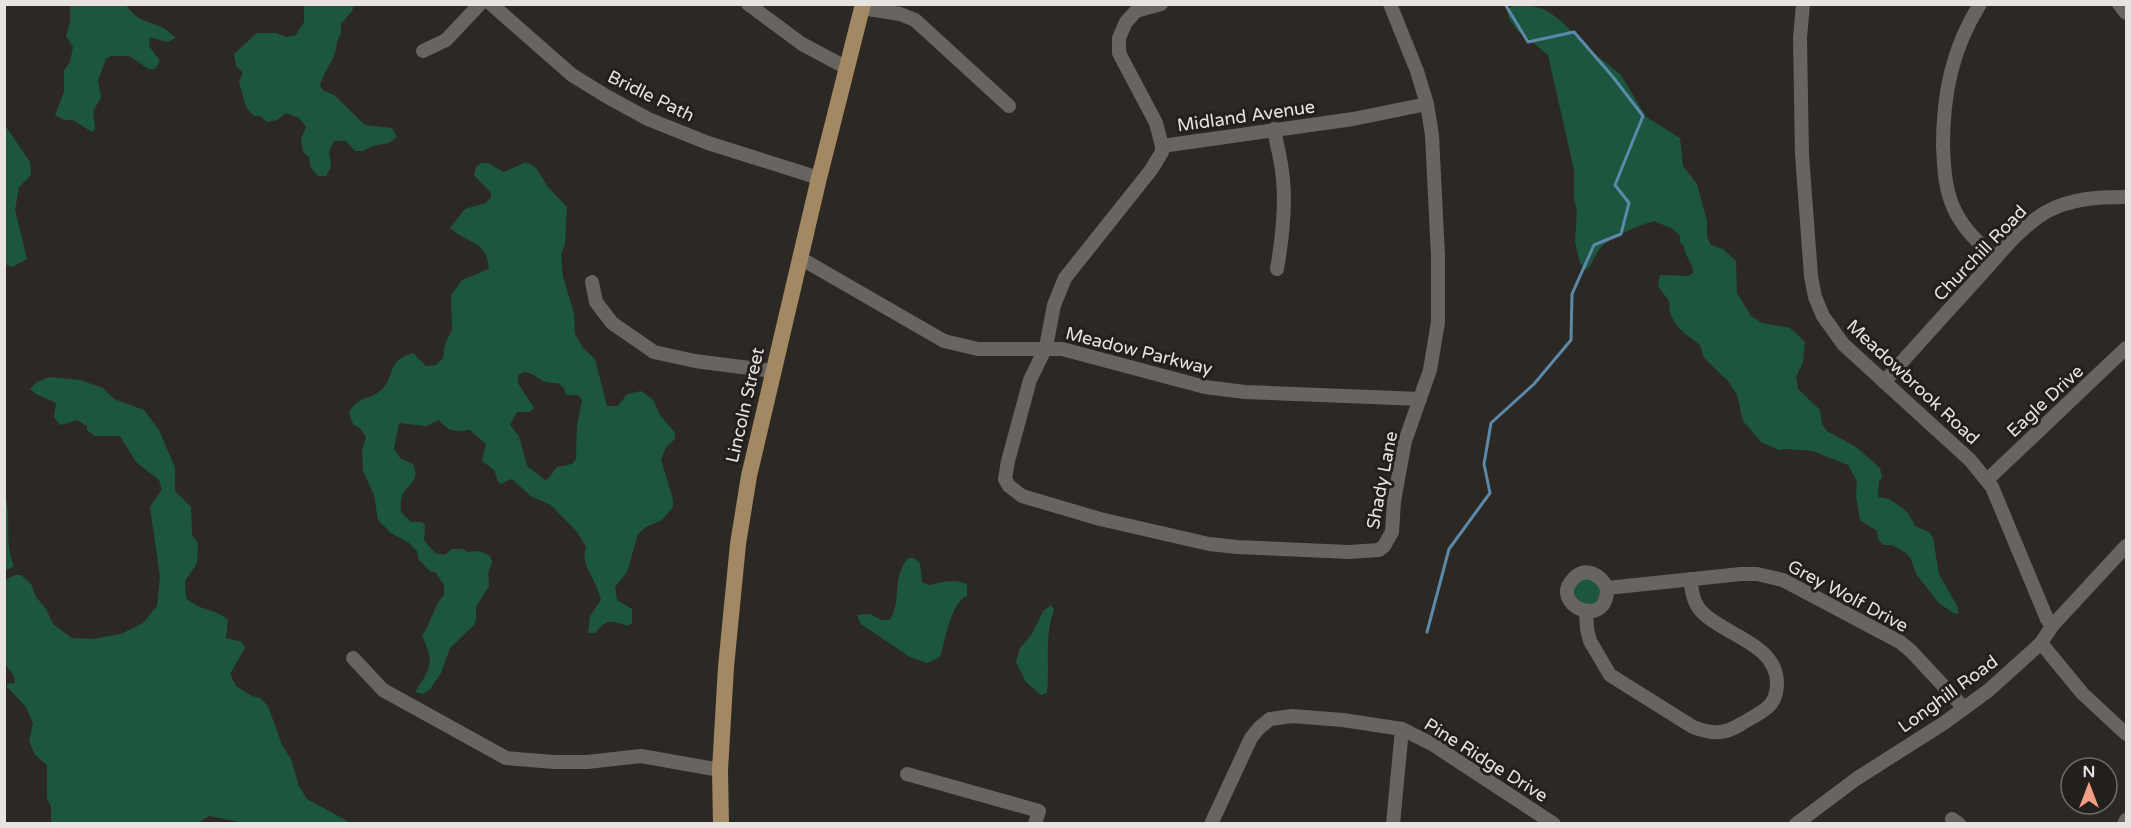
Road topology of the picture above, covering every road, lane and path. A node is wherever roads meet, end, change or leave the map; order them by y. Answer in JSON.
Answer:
{"nodes":[{"id":1,"x":480,"y":4,"type":"edge"},
{"id":2,"x":491,"y":4,"type":"edge"},
{"id":3,"x":748,"y":4,"type":"edge"},
{"id":4,"x":1161,"y":4,"type":"edge"},
{"id":5,"x":1390,"y":4,"type":"edge"},
{"id":6,"x":1803,"y":4,"type":"edge"},
{"id":7,"x":1980,"y":4,"type":"edge"},
{"id":8,"x":2119,"y":4,"type":"edge"},
{"id":9,"x":862,"y":6,"type":"edge"},
{"id":10,"x":2127,"y":13,"type":"edge"},
{"id":11,"x":423,"y":51,"type":"dead end"},
{"id":12,"x":847,"y":68,"type":"junction"},
{"id":13,"x":1427,"y":104,"type":"junction"},
{"id":14,"x":1009,"y":106,"type":"dead end"},
{"id":15,"x":1274,"y":129,"type":"junction"},
{"id":16,"x":1162,"y":146,"type":"junction"},
{"id":17,"x":819,"y":178,"type":"junction"},
{"id":18,"x":2127,"y":197,"type":"edge"},
{"id":19,"x":800,"y":258,"type":"junction"},
{"id":20,"x":1996,"y":258,"type":"junction"},
{"id":21,"x":1277,"y":269,"type":"dead end"},
{"id":22,"x":592,"y":282,"type":"dead end"},
{"id":23,"x":1046,"y":347,"type":"junction"},
{"id":24,"x":2127,"y":348,"type":"edge"},
{"id":25,"x":773,"y":371,"type":"junction"},
{"id":26,"x":1884,"y":382,"type":"junction"},
{"id":27,"x":1420,"y":399,"type":"junction"},
{"id":28,"x":1987,"y":480,"type":"junction"},
{"id":29,"x":2127,"y":546,"type":"edge"},
{"id":30,"x":1690,"y":579,"type":"junction"},
{"id":31,"x":1607,"y":588,"type":"junction"},
{"id":32,"x":1586,"y":612,"type":"junction"},
{"id":33,"x":2052,"y":626,"type":"junction"},
{"id":34,"x":2041,"y":643,"type":"junction"},
{"id":35,"x":353,"y":658,"type":"dead end"},
{"id":36,"x":1964,"y":708,"type":"junction"},
{"id":37,"x":1402,"y":729,"type":"junction"},
{"id":38,"x":2127,"y":734,"type":"edge"},
{"id":39,"x":720,"y":770,"type":"junction"},
{"id":40,"x":907,"y":774,"type":"dead end"},
{"id":41,"x":1037,"y":817,"type":"edge"},
{"id":42,"x":721,"y":824,"type":"edge"},
{"id":43,"x":1211,"y":824,"type":"edge"},
{"id":44,"x":1393,"y":824,"type":"edge"},
{"id":45,"x":1554,"y":824,"type":"edge"},
{"id":46,"x":1796,"y":824,"type":"edge"}],
"edges":[{"from":1,"to":11,"type":"street"},
{"from":2,"to":17,"type":"street","name":"Bridle Path"},
{"from":3,"to":12,"type":"street"},
{"from":4,"to":16,"type":"street"},
{"from":5,"to":13,"type":"street","name":"Shady Lane"},
{"from":6,"to":26,"type":"street","name":"Meadowbrook Road"},
{"from":7,"to":20,"type":"street"},
{"from":8,"to":10,"type":"street"},
{"from":9,"to":12,"type":"main road","name":"Lincoln Street"},
{"from":9,"to":14,"type":"street"},
{"from":12,"to":17,"type":"main road","name":"Lincoln Street"},
{"from":13,"to":15,"type":"street","name":"Midland Avenue"},
{"from":13,"to":27,"type":"street","name":"Shady Lane"},
{"from":15,"to":16,"type":"street","name":"Midland Avenue"},
{"from":15,"to":21,"type":"street"},
{"from":16,"to":23,"type":"street","name":"Midland Avenue"},
{"from":17,"to":19,"type":"main road","name":"Lincoln Street"},
{"from":18,"to":20,"type":"street","name":"Churchill Road"},
{"from":19,"to":23,"type":"street","name":"Meadow Parkway"},
{"from":19,"to":25,"type":"main road","name":"Lincoln Street"},
{"from":20,"to":26,"type":"street","name":"Churchill Road"},
{"from":22,"to":25,"type":"street"},
{"from":23,"to":27,"type":"street","name":"Meadow Parkway"},
{"from":23,"to":27,"type":"street","name":"Shady Lane"},
{"from":24,"to":28,"type":"street","name":"Eagle Drive"},
{"from":25,"to":39,"type":"main road","name":"Lincoln Street"},
{"from":26,"to":28,"type":"street","name":"Meadowbrook Road"},
{"from":28,"to":33,"type":"street","name":"Meadowbrook Road"},
{"from":29,"to":33,"type":"street","name":"Longhill Road"},
{"from":30,"to":31,"type":"street","name":"Grey Wolf Drive"},
{"from":30,"to":32,"type":"street"},
{"from":30,"to":36,"type":"street","name":"Grey Wolf Drive"},
{"from":31,"to":32,"type":"street"},
{"from":31,"to":32,"type":"street"},
{"from":33,"to":34,"type":"street","name":"Longhill Road"},
{"from":34,"to":36,"type":"street","name":"Longhill Road"},
{"from":34,"to":38,"type":"street"},
{"from":35,"to":39,"type":"street"},
{"from":36,"to":46,"type":"street","name":"Longhill Road"},
{"from":37,"to":43,"type":"street","name":"Pine Ridge Drive"},
{"from":37,"to":44,"type":"street"},
{"from":37,"to":45,"type":"street","name":"Pine Ridge Drive"},
{"from":39,"to":42,"type":"main road","name":"Lincoln Street"},
{"from":40,"to":41,"type":"street"}]}
